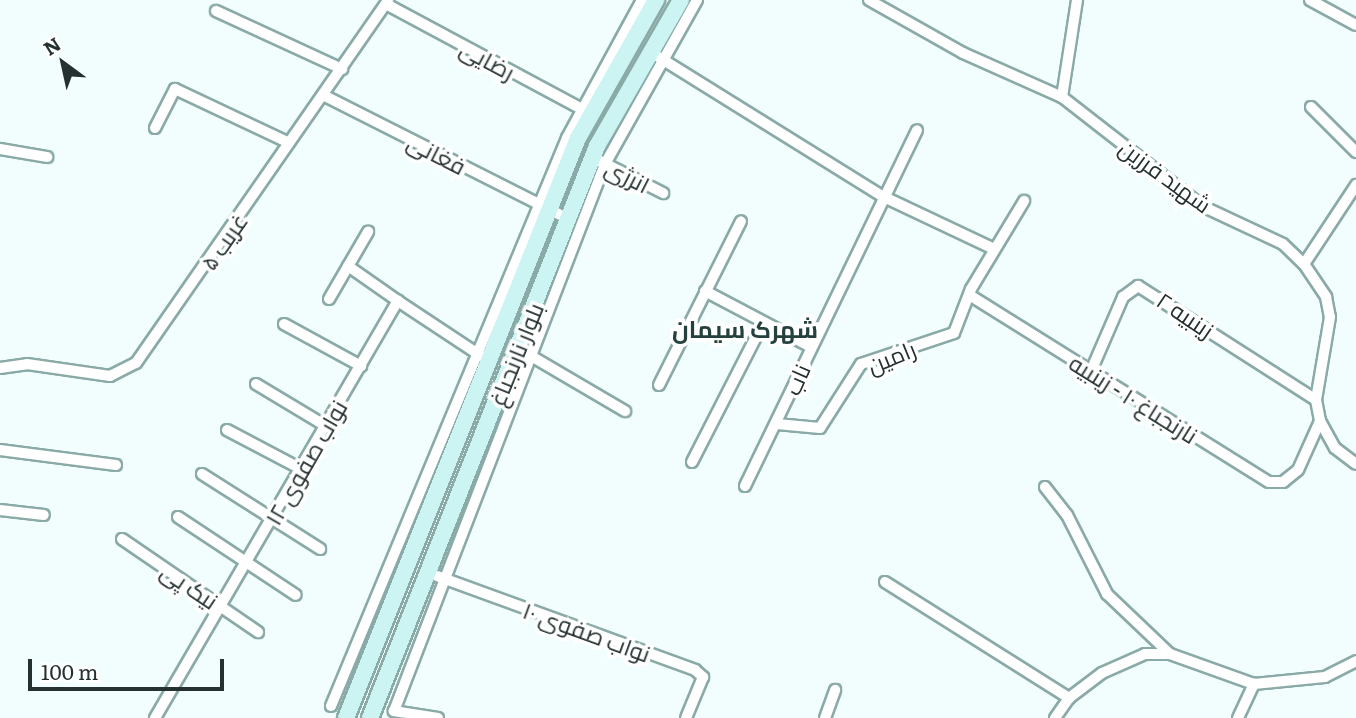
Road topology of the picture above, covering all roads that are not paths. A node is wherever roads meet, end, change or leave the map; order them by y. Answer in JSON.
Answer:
{"nodes":[{"id":1,"x":642,"y":0,"type":"edge"},
{"id":2,"x":656,"y":0,"type":"edge"},
{"id":3,"x":681,"y":0,"type":"edge"},
{"id":4,"x":697,"y":0,"type":"edge"},
{"id":5,"x":869,"y":0,"type":"edge"},
{"id":6,"x":1077,"y":0,"type":"edge"},
{"id":7,"x":1310,"y":0,"type":"edge"},
{"id":8,"x":387,"y":2,"type":"edge"},
{"id":9,"x":216,"y":11,"type":"dead end"},
{"id":10,"x":1356,"y":25,"type":"edge"},
{"id":11,"x":657,"y":56,"type":"junction"},
{"id":12,"x":341,"y":69,"type":"junction"},
{"id":13,"x":323,"y":95,"type":"junction"},
{"id":14,"x":1062,"y":97,"type":"junction"},
{"id":15,"x":1311,"y":107,"type":"dead end"},
{"id":16,"x":586,"y":112,"type":"junction"},
{"id":17,"x":155,"y":128,"type":"dead end"},
{"id":18,"x":917,"y":130,"type":"dead end"},
{"id":19,"x":289,"y":144,"type":"junction"},
{"id":20,"x":0,"y":149,"type":"edge"},
{"id":21,"x":1356,"y":152,"type":"edge"},
{"id":22,"x":47,"y":157,"type":"dead end"},
{"id":23,"x":599,"y":161,"type":"junction"},
{"id":24,"x":1356,"y":185,"type":"edge"},
{"id":25,"x":663,"y":193,"type":"dead end"},
{"id":26,"x":882,"y":196,"type":"junction"},
{"id":27,"x":1024,"y":201,"type":"dead end"},
{"id":28,"x":545,"y":208,"type":"junction"},
{"id":29,"x":569,"y":219,"type":"junction"},
{"id":30,"x":741,"y":221,"type":"dead end"},
{"id":31,"x":368,"y":232,"type":"dead end"},
{"id":32,"x":994,"y":248,"type":"junction"},
{"id":33,"x":1304,"y":264,"type":"junction"},
{"id":34,"x":348,"y":266,"type":"junction"},
{"id":35,"x":705,"y":291,"type":"junction"},
{"id":36,"x":971,"y":296,"type":"junction"},
{"id":37,"x":329,"y":299,"type":"dead end"},
{"id":38,"x":398,"y":301,"type":"junction"},
{"id":39,"x":763,"y":323,"type":"junction"},
{"id":40,"x":284,"y":324,"type":"dead end"},
{"id":41,"x":811,"y":347,"type":"junction"},
{"id":42,"x":524,"y":352,"type":"junction"},
{"id":43,"x":485,"y":359,"type":"junction"},
{"id":44,"x":360,"y":366,"type":"junction"},
{"id":45,"x":0,"y":368,"type":"edge"},
{"id":46,"x":1091,"y":371,"type":"junction"},
{"id":47,"x":256,"y":384,"type":"dead end"},
{"id":48,"x":659,"y":386,"type":"dead end"},
{"id":49,"x":1317,"y":400,"type":"junction"},
{"id":50,"x":625,"y":411,"type":"dead end"},
{"id":51,"x":1320,"y":421,"type":"junction"},
{"id":52,"x":777,"y":424,"type":"junction"},
{"id":53,"x":326,"y":426,"type":"junction"},
{"id":54,"x":227,"y":430,"type":"dead end"},
{"id":55,"x":0,"y":450,"type":"edge"},
{"id":56,"x":1355,"y":460,"type":"edge"},
{"id":57,"x":692,"y":461,"type":"dead end"},
{"id":58,"x":116,"y":466,"type":"dead end"},
{"id":59,"x":301,"y":469,"type":"junction"},
{"id":60,"x":202,"y":474,"type":"dead end"},
{"id":61,"x":745,"y":486,"type":"dead end"},
{"id":62,"x":1045,"y":486,"type":"dead end"},
{"id":63,"x":0,"y":510,"type":"edge"},
{"id":64,"x":44,"y":515,"type":"dead end"},
{"id":65,"x":178,"y":517,"type":"dead end"},
{"id":66,"x":273,"y":518,"type":"junction"},
{"id":67,"x":122,"y":539,"type":"dead end"},
{"id":68,"x":320,"y":549,"type":"dead end"},
{"id":69,"x":247,"y":563,"type":"junction"},
{"id":70,"x":435,"y":576,"type":"junction"},
{"id":71,"x":886,"y":582,"type":"dead end"},
{"id":72,"x":296,"y":595,"type":"dead end"},
{"id":73,"x":222,"y":607,"type":"junction"},
{"id":74,"x":258,"y":632,"type":"dead end"},
{"id":75,"x":1170,"y":654,"type":"junction"},
{"id":76,"x":1356,"y":661,"type":"edge"},
{"id":77,"x":1254,"y":684,"type":"junction"},
{"id":78,"x":835,"y":690,"type":"dead end"},
{"id":79,"x":1069,"y":698,"type":"junction"},
{"id":80,"x":331,"y":706,"type":"dead end"},
{"id":81,"x":155,"y":718,"type":"edge"},
{"id":82,"x":346,"y":718,"type":"edge"},
{"id":83,"x":370,"y":718,"type":"edge"},
{"id":84,"x":438,"y":718,"type":"edge"},
{"id":85,"x":686,"y":718,"type":"edge"},
{"id":86,"x":825,"y":718,"type":"edge"},
{"id":87,"x":1055,"y":718,"type":"edge"},
{"id":88,"x":1238,"y":718,"type":"edge"}],
"edges":[{"from":1,"to":16,"type":"street"},
{"from":2,"to":16,"type":"main road","name":"بلوار نارنجباغ"},
{"from":3,"to":11,"type":"main road","name":"بلوار نارنجباغ"},
{"from":4,"to":11,"type":"street"},
{"from":5,"to":14,"type":"street","name":"شهید فرزین"},
{"from":6,"to":14,"type":"street"},
{"from":7,"to":10,"type":"street"},
{"from":8,"to":12,"type":"street","name":"غریب ۵"},
{"from":8,"to":16,"type":"street","name":"رضایی"},
{"from":9,"to":12,"type":"street"},
{"from":11,"to":23,"type":"main road","name":"بلوار نارنجباغ"},
{"from":11,"to":26,"type":"street"},
{"from":12,"to":13,"type":"street","name":"غریب ۵"},
{"from":13,"to":19,"type":"street","name":"غریب ۵"},
{"from":13,"to":28,"type":"street","name":"فغانی"},
{"from":14,"to":33,"type":"street","name":"شهید فرزین"},
{"from":15,"to":21,"type":"street"},
{"from":16,"to":28,"type":"main road","name":"بلوار نارنجباغ"},
{"from":17,"to":19,"type":"street"},
{"from":18,"to":26,"type":"street","name":"ناب"},
{"from":19,"to":45,"type":"street","name":"غریب ۵"},
{"from":20,"to":22,"type":"street"},
{"from":23,"to":25,"type":"street","name":"انرژی"},
{"from":23,"to":29,"type":"main road","name":"بلوار نارنجباغ"},
{"from":23,"to":42,"type":"street"},
{"from":24,"to":33,"type":"street"},
{"from":26,"to":32,"type":"street"},
{"from":26,"to":41,"type":"street","name":"ناب"},
{"from":27,"to":32,"type":"street"},
{"from":28,"to":29,"type":"street","name":"فغانی"},
{"from":28,"to":43,"type":"main road","name":"بلوار نارنجباغ"},
{"from":29,"to":42,"type":"main road","name":"بلوار نارنجباغ"},
{"from":30,"to":35,"type":"street"},
{"from":31,"to":34,"type":"street"},
{"from":32,"to":36,"type":"street"},
{"from":33,"to":49,"type":"street","name":"شهید فرزین"},
{"from":34,"to":37,"type":"street"},
{"from":34,"to":38,"type":"street"},
{"from":35,"to":39,"type":"street"},
{"from":35,"to":48,"type":"street"},
{"from":36,"to":46,"type":"street","name":"نارنجباغ ۱۰ - زینبیه"},
{"from":36,"to":52,"type":"street","name":"رامین"},
{"from":38,"to":43,"type":"street"},
{"from":38,"to":44,"type":"street","name":"نواب صفوی ۱۲"},
{"from":39,"to":41,"type":"street"},
{"from":39,"to":57,"type":"street"},
{"from":40,"to":44,"type":"street"},
{"from":41,"to":52,"type":"street","name":"ناب"},
{"from":42,"to":50,"type":"street"},
{"from":42,"to":70,"type":"main road","name":"بلوار نارنجباغ"},
{"from":43,"to":80,"type":"street"},
{"from":43,"to":82,"type":"main road","name":"بلوار نارنجباغ"},
{"from":44,"to":53,"type":"street","name":"نواب صفوی ۱۲"},
{"from":46,"to":49,"type":"street","name":"زینبیه ۲"},
{"from":46,"to":51,"type":"street","name":"نارنجباغ ۱۰ - زینبیه"},
{"from":47,"to":53,"type":"street"},
{"from":49,"to":51,"type":"street","name":"شهید فرزین"},
{"from":51,"to":56,"type":"street","name":"شهید فرزین"},
{"from":52,"to":61,"type":"street","name":"ناب"},
{"from":53,"to":59,"type":"street","name":"نواب صفوی ۱۲"},
{"from":54,"to":59,"type":"street"},
{"from":55,"to":58,"type":"street"},
{"from":59,"to":66,"type":"street","name":"نواب صفوی ۱۲"},
{"from":60,"to":66,"type":"street"},
{"from":62,"to":75,"type":"street"},
{"from":63,"to":64,"type":"street"},
{"from":65,"to":69,"type":"street"},
{"from":66,"to":68,"type":"street"},
{"from":66,"to":69,"type":"street","name":"نواب صفوی ۱۲"},
{"from":67,"to":73,"type":"street","name":"نیک پی"},
{"from":69,"to":72,"type":"street"},
{"from":69,"to":73,"type":"street","name":"نواب صفوی ۱۲"},
{"from":70,"to":83,"type":"main road","name":"بلوار نارنجباغ"},
{"from":70,"to":84,"type":"street"},
{"from":70,"to":85,"type":"street","name":"نواب صفوی ۱۰"},
{"from":71,"to":79,"type":"street"},
{"from":73,"to":74,"type":"street","name":"نیک پی"},
{"from":73,"to":81,"type":"street","name":"نواب صفوی ۱۲"},
{"from":75,"to":77,"type":"street"},
{"from":75,"to":79,"type":"street"},
{"from":76,"to":77,"type":"street"},
{"from":77,"to":88,"type":"street"},
{"from":78,"to":86,"type":"street"},
{"from":79,"to":87,"type":"street"}]}
